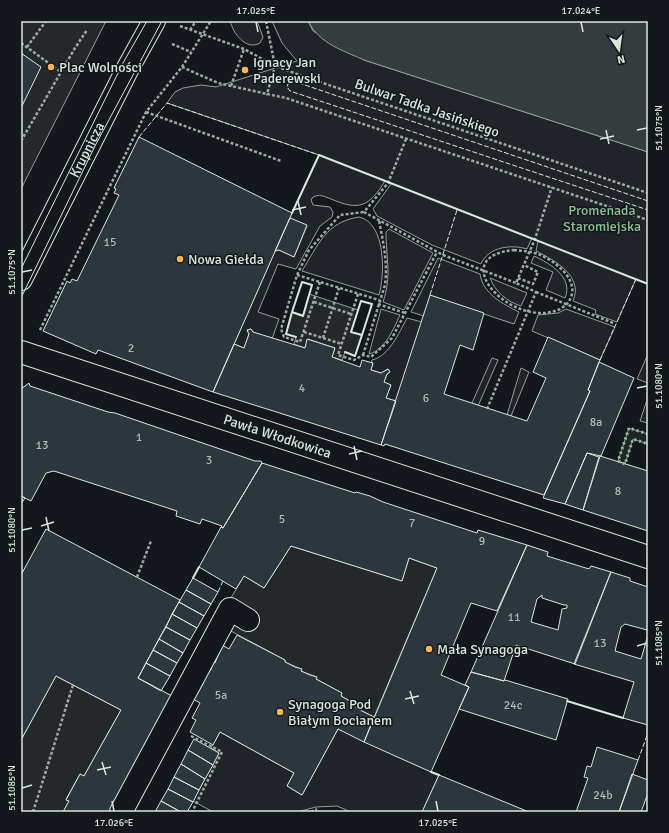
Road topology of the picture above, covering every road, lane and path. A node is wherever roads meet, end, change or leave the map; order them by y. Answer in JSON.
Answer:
{"nodes":[{"id":1,"x":46,"y":21,"type":"edge"},
{"id":2,"x":154,"y":21,"type":"edge"},
{"id":3,"x":196,"y":21,"type":"edge"},
{"id":4,"x":211,"y":21,"type":"edge"},
{"id":5,"x":266,"y":21,"type":"edge"},
{"id":6,"x":87,"y":30,"type":"dead end"},
{"id":7,"x":202,"y":35,"type":"junction"},
{"id":8,"x":21,"y":43,"type":"edge"},
{"id":9,"x":172,"y":44,"type":"dead end"},
{"id":10,"x":27,"y":47,"type":"junction"},
{"id":11,"x":244,"y":49,"type":"junction"},
{"id":12,"x":191,"y":52,"type":"junction"},
{"id":13,"x":275,"y":66,"type":"junction"},
{"id":14,"x":182,"y":67,"type":"junction"},
{"id":15,"x":61,"y":72,"type":"junction"},
{"id":16,"x":231,"y":86,"type":"junction"},
{"id":17,"x":267,"y":94,"type":"junction"},
{"id":18,"x":146,"y":112,"type":"junction"},
{"id":19,"x":406,"y":139,"type":"junction"},
{"id":20,"x":21,"y":142,"type":"edge"},
{"id":21,"x":281,"y":161,"type":"dead end"},
{"id":22,"x":552,"y":188,"type":"junction"},
{"id":23,"x":648,"y":193,"type":"edge"},
{"id":24,"x":364,"y":212,"type":"junction"},
{"id":25,"x":379,"y":220,"type":"junction"},
{"id":26,"x":648,"y":220,"type":"edge"},
{"id":27,"x":437,"y":252,"type":"junction"},
{"id":28,"x":530,"y":252,"type":"junction"},
{"id":29,"x":524,"y":265,"type":"junction"},
{"id":30,"x":484,"y":271,"type":"junction"},
{"id":31,"x":297,"y":275,"type":"junction"},
{"id":32,"x":518,"y":278,"type":"junction"},
{"id":33,"x":21,"y":279,"type":"edge"},
{"id":34,"x":320,"y":282,"type":"junction"},
{"id":35,"x":516,"y":284,"type":"junction"},
{"id":36,"x":339,"y":288,"type":"junction"},
{"id":37,"x":536,"y":292,"type":"junction"},
{"id":38,"x":358,"y":294,"type":"junction"},
{"id":39,"x":379,"y":300,"type":"junction"},
{"id":40,"x":314,"y":302,"type":"junction"},
{"id":41,"x":378,"y":304,"type":"junction"},
{"id":42,"x":567,"y":304,"type":"junction"},
{"id":43,"x":332,"y":308,"type":"junction"},
{"id":44,"x":528,"y":312,"type":"junction"},
{"id":45,"x":405,"y":313,"type":"junction"},
{"id":46,"x":352,"y":314,"type":"junction"},
{"id":47,"x":613,"y":323,"type":"dead end"},
{"id":48,"x":304,"y":332,"type":"junction"},
{"id":49,"x":323,"y":338,"type":"junction"},
{"id":50,"x":342,"y":344,"type":"junction"},
{"id":51,"x":25,"y":353,"type":"edge"},
{"id":52,"x":363,"y":355,"type":"junction"},
{"id":53,"x":487,"y":408,"type":"dead end"},
{"id":54,"x":151,"y":541,"type":"dead end"},
{"id":55,"x":648,"y":557,"type":"edge"},
{"id":56,"x":137,"y":577,"type":"dead end"},
{"id":57,"x":248,"y":620,"type":"dead end"},
{"id":58,"x":73,"y":685,"type":"dead end"},
{"id":59,"x":195,"y":737,"type":"dead end"},
{"id":60,"x":317,"y":809,"type":"dead end"},
{"id":61,"x":33,"y":812,"type":"edge"},
{"id":62,"x":121,"y":812,"type":"edge"},
{"id":63,"x":193,"y":812,"type":"edge"},
{"id":64,"x":311,"y":812,"type":"edge"}],
"edges":[{"from":1,"to":10,"type":"path"},
{"from":2,"to":33,"type":"street","name":"Krupnicza"},
{"from":3,"to":7,"type":"path"},
{"from":4,"to":7,"type":"path"},
{"from":5,"to":13,"type":"path"},
{"from":6,"to":15,"type":"path"},
{"from":7,"to":11,"type":"path","name":"Bulwar Tadka Jasińskiego"},
{"from":7,"to":12,"type":"path"},
{"from":8,"to":10,"type":"path"},
{"from":9,"to":12,"type":"path"},
{"from":10,"to":15,"type":"path"},
{"from":11,"to":13,"type":"path","name":"Bulwar Tadka Jasińskiego"},
{"from":11,"to":16,"type":"path"},
{"from":12,"to":14,"type":"path"},
{"from":13,"to":17,"type":"path"},
{"from":13,"to":23,"type":"path","name":"Bulwar Tadka Jasińskiego"},
{"from":14,"to":16,"type":"path"},
{"from":14,"to":18,"type":"path"},
{"from":15,"to":20,"type":"path"},
{"from":16,"to":17,"type":"path"},
{"from":17,"to":19,"type":"path"},
{"from":18,"to":21,"type":"path"},
{"from":18,"to":51,"type":"path"},
{"from":19,"to":22,"type":"path"},
{"from":19,"to":24,"type":"path"},
{"from":22,"to":26,"type":"path"},
{"from":22,"to":28,"type":"path"},
{"from":24,"to":25,"type":"path"},
{"from":24,"to":31,"type":"path"},
{"from":25,"to":27,"type":"path"},
{"from":25,"to":39,"type":"path"},
{"from":27,"to":30,"type":"path"},
{"from":27,"to":45,"type":"path"},
{"from":28,"to":29,"type":"path"},
{"from":28,"to":30,"type":"path"},
{"from":28,"to":42,"type":"path"},
{"from":29,"to":32,"type":"path"},
{"from":29,"to":32,"type":"path"},
{"from":30,"to":35,"type":"path"},
{"from":30,"to":44,"type":"path"},
{"from":31,"to":34,"type":"path"},
{"from":31,"to":48,"type":"path"},
{"from":32,"to":35,"type":"path"},
{"from":34,"to":36,"type":"path"},
{"from":34,"to":40,"type":"path"},
{"from":35,"to":37,"type":"path"},
{"from":36,"to":38,"type":"path"},
{"from":36,"to":43,"type":"path"},
{"from":37,"to":42,"type":"path"},
{"from":37,"to":44,"type":"path"},
{"from":38,"to":39,"type":"path"},
{"from":38,"to":46,"type":"path"},
{"from":39,"to":41,"type":"path"},
{"from":40,"to":43,"type":"path"},
{"from":40,"to":48,"type":"path"},
{"from":41,"to":45,"type":"path"},
{"from":41,"to":52,"type":"path"},
{"from":42,"to":44,"type":"path"},
{"from":42,"to":47,"type":"path"},
{"from":43,"to":46,"type":"path"},
{"from":43,"to":49,"type":"path"},
{"from":44,"to":53,"type":"path"},
{"from":45,"to":52,"type":"path"},
{"from":46,"to":50,"type":"path"},
{"from":48,"to":49,"type":"path"},
{"from":49,"to":50,"type":"path"},
{"from":50,"to":52,"type":"path"},
{"from":51,"to":55,"type":"street","name":"Pawła Włodkowica"},
{"from":54,"to":56,"type":"path"},
{"from":57,"to":62,"type":"street"},
{"from":58,"to":61,"type":"path"},
{"from":59,"to":63,"type":"path"},
{"from":60,"to":64,"type":"path"}]}
